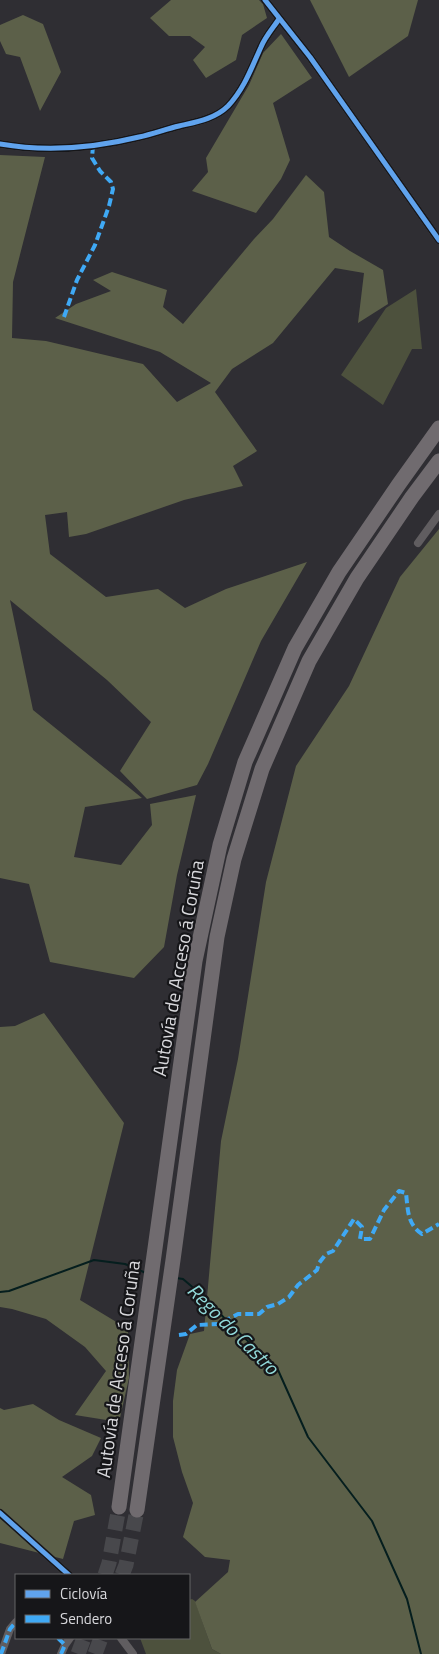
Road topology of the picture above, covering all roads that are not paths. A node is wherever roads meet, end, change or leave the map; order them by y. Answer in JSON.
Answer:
{"nodes":[{"id":1,"x":265,"y":0,"type":"edge"},
{"id":2,"x":279,"y":19,"type":"junction"},
{"id":3,"x":0,"y":144,"type":"edge"},
{"id":4,"x":439,"y":240,"type":"edge"},
{"id":5,"x":439,"y":428,"type":"edge"},
{"id":6,"x":439,"y":461,"type":"edge"},
{"id":7,"x":439,"y":514,"type":"edge"},
{"id":8,"x":418,"y":543,"type":"dead end"},
{"id":9,"x":119,"y":1507,"type":"tunnel mouth"},
{"id":10,"x":137,"y":1510,"type":"tunnel mouth"},
{"id":11,"x":0,"y":1512,"type":"edge"},
{"id":12,"x":68,"y":1574,"type":"edge"},
{"id":13,"x":15,"y":1623,"type":"edge"},
{"id":14,"x":59,"y":1639,"type":"edge"},
{"id":15,"x":69,"y":1639,"type":"edge"},
{"id":16,"x":122,"y":1639,"type":"edge"},
{"id":17,"x":64,"y":1645,"type":"junction"},
{"id":18,"x":1,"y":1654,"type":"edge"},
{"id":19,"x":62,"y":1654,"type":"edge"},
{"id":20,"x":133,"y":1654,"type":"edge"}],
"edges":[{"from":1,"to":2,"type":"street"},
{"from":2,"to":3,"type":"street"},
{"from":2,"to":4,"type":"street"},
{"from":5,"to":9,"type":"highway","name":"Autovía de Acceso á Coruña"},
{"from":6,"to":10,"type":"highway","name":"Autovía de Acceso á Coruña"},
{"from":7,"to":8,"type":"street"},
{"from":11,"to":12,"type":"street"},
{"from":13,"to":18,"type":"street"},
{"from":14,"to":17,"type":"street"},
{"from":15,"to":17,"type":"street"},
{"from":16,"to":20,"type":"street"},
{"from":17,"to":19,"type":"street"}]}
